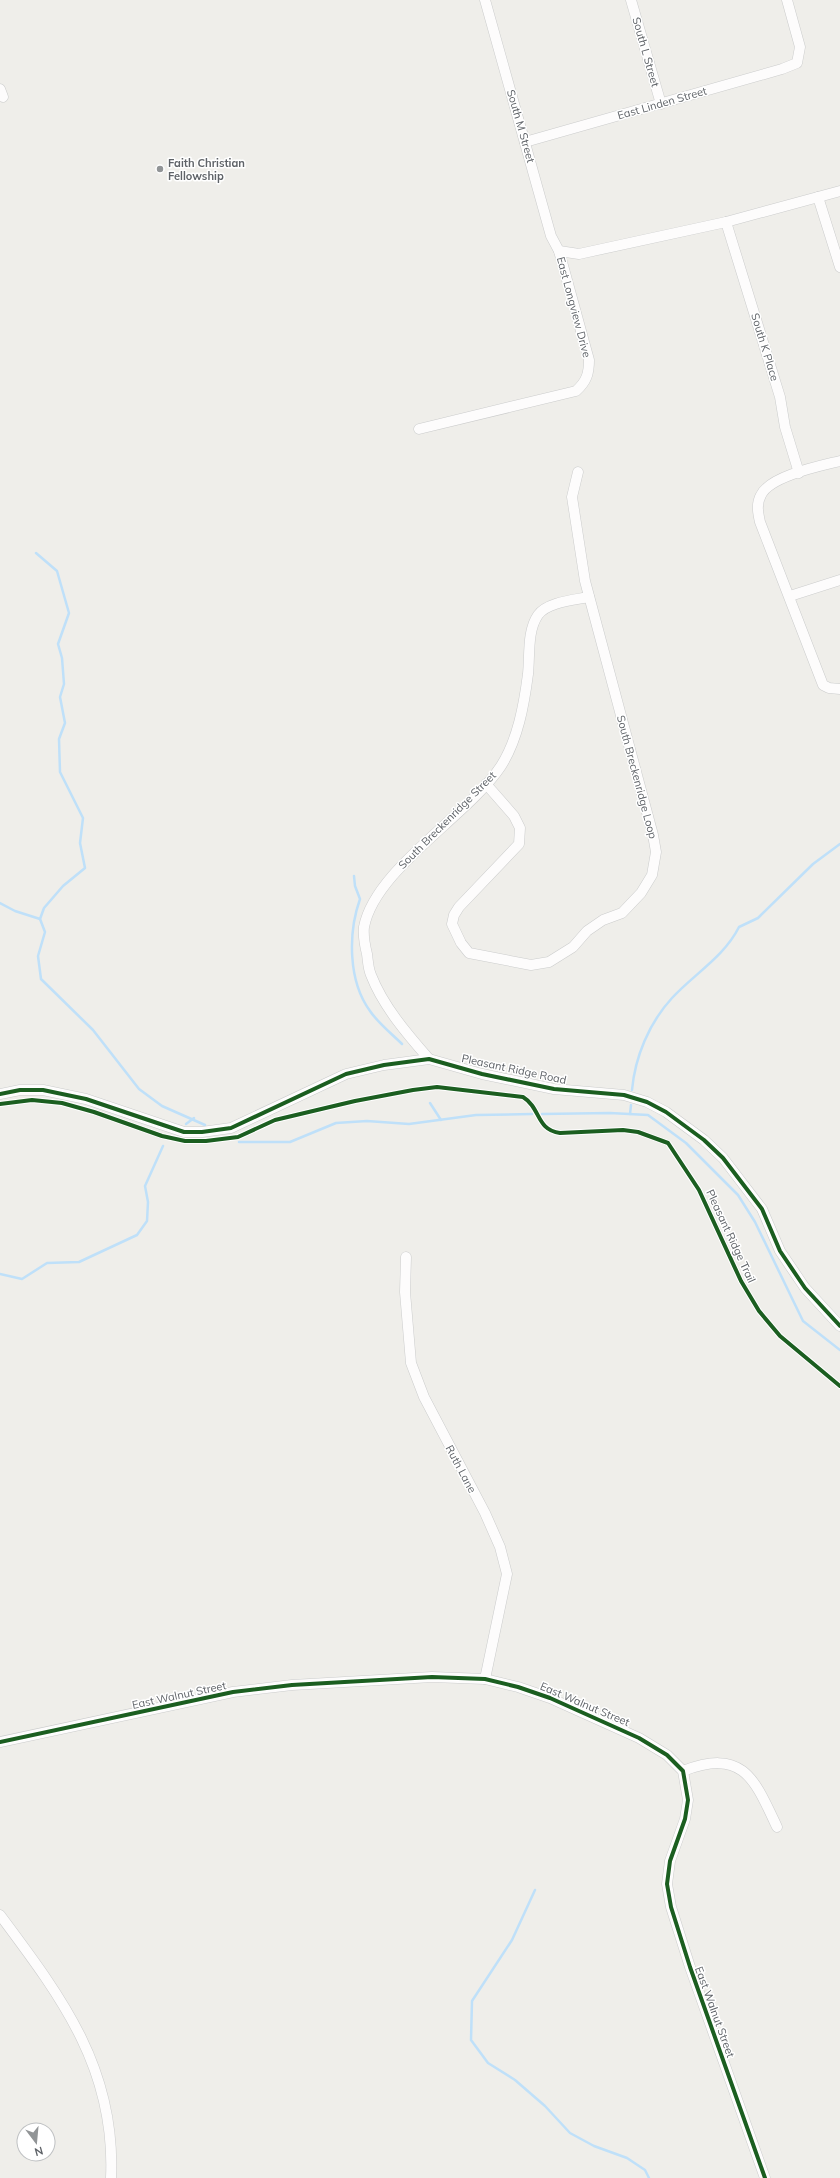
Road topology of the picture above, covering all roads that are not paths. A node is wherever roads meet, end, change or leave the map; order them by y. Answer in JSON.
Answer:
{"nodes":[{"id":1,"x":485,"y":0,"type":"edge"},
{"id":2,"x":631,"y":0,"type":"edge"},
{"id":3,"x":787,"y":0,"type":"edge"},
{"id":4,"x":661,"y":104,"type":"junction"},
{"id":5,"x":525,"y":142,"type":"junction"},
{"id":6,"x":840,"y":191,"type":"edge"},
{"id":7,"x":818,"y":197,"type":"junction"},
{"id":8,"x":726,"y":222,"type":"junction"},
{"id":9,"x":559,"y":251,"type":"junction"},
{"id":10,"x":840,"y":267,"type":"edge"},
{"id":11,"x":420,"y":428,"type":"dead end"},
{"id":12,"x":840,"y":461,"type":"edge"},
{"id":13,"x":578,"y":472,"type":"dead end"},
{"id":14,"x":799,"y":473,"type":"junction"},
{"id":15,"x":840,"y":580,"type":"edge"},
{"id":16,"x":790,"y":596,"type":"junction"},
{"id":17,"x":589,"y":597,"type":"junction"},
{"id":18,"x":840,"y":689,"type":"edge"},
{"id":19,"x":486,"y":784,"type":"junction"},
{"id":20,"x":429,"y":1059,"type":"junction"},
{"id":21,"x":0,"y":1094,"type":"edge"},
{"id":22,"x":406,"y":1257,"type":"dead end"},
{"id":23,"x":840,"y":1326,"type":"edge"},
{"id":24,"x":485,"y":1679,"type":"junction"},
{"id":25,"x":0,"y":1742,"type":"edge"},
{"id":26,"x":683,"y":1771,"type":"junction"},
{"id":27,"x":777,"y":1827,"type":"dead end"},
{"id":28,"x":0,"y":1915,"type":"edge"},
{"id":29,"x":111,"y":2178,"type":"edge"},
{"id":30,"x":765,"y":2178,"type":"edge"}],
"edges":[{"from":1,"to":5,"type":"street","name":"South M Street"},
{"from":2,"to":4,"type":"street","name":"South L Street"},
{"from":3,"to":4,"type":"street","name":"East Linden Street"},
{"from":4,"to":5,"type":"street","name":"East Linden Street"},
{"from":5,"to":9,"type":"street","name":"South M Street"},
{"from":6,"to":7,"type":"street","name":"East Longview Drive"},
{"from":7,"to":8,"type":"street","name":"East Longview Drive"},
{"from":7,"to":10,"type":"street"},
{"from":8,"to":9,"type":"street","name":"East Longview Drive"},
{"from":8,"to":14,"type":"street","name":"South K Place"},
{"from":9,"to":11,"type":"street","name":"East Longview Drive"},
{"from":12,"to":14,"type":"street"},
{"from":13,"to":17,"type":"street","name":"South Breckenridge Loop"},
{"from":14,"to":16,"type":"street"},
{"from":15,"to":16,"type":"street"},
{"from":16,"to":18,"type":"street"},
{"from":17,"to":19,"type":"street","name":"South Breckenridge Street"},
{"from":17,"to":19,"type":"street","name":"South Breckenridge Loop"},
{"from":19,"to":20,"type":"street","name":"South Breckenridge Street"},
{"from":20,"to":21,"type":"street","name":"Pleasant Ridge Road"},
{"from":20,"to":23,"type":"street","name":"Pleasant Ridge Road"},
{"from":22,"to":24,"type":"street","name":"Ruth Lane"},
{"from":24,"to":25,"type":"street","name":"East Walnut Street"},
{"from":24,"to":26,"type":"street","name":"East Walnut Street"},
{"from":26,"to":27,"type":"street"},
{"from":26,"to":30,"type":"street","name":"East Walnut Street"},
{"from":28,"to":29,"type":"street"}]}
